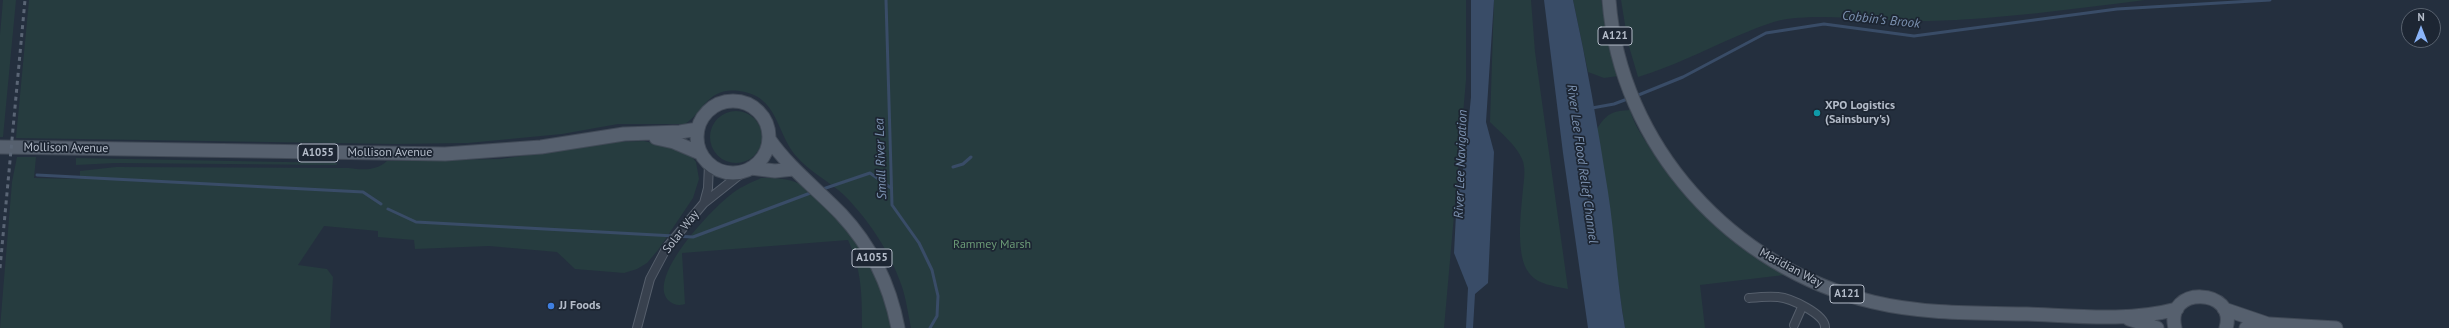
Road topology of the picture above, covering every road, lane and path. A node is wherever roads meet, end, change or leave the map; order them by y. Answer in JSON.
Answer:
{"nodes":[{"id":1,"x":1609,"y":0,"type":"edge"},
{"id":2,"x":698,"y":129,"type":"junction"},
{"id":3,"x":635,"y":133,"type":"junction"},
{"id":4,"x":769,"y":139,"type":"junction"},
{"id":5,"x":0,"y":147,"type":"edge"},
{"id":6,"x":700,"y":152,"type":"junction"},
{"id":7,"x":709,"y":164,"type":"junction"},
{"id":8,"x":747,"y":170,"type":"junction"},
{"id":9,"x":793,"y":170,"type":"junction"},
{"id":10,"x":704,"y":203,"type":"junction"},
{"id":11,"x":1749,"y":298,"type":"dead end"},
{"id":12,"x":1802,"y":307,"type":"junction"},
{"id":13,"x":2177,"y":309,"type":"junction"},
{"id":14,"x":2224,"y":309,"type":"junction"},
{"id":15,"x":2123,"y":318,"type":"junction"},
{"id":16,"x":2269,"y":324,"type":"junction"},
{"id":17,"x":1794,"y":325,"type":"dead end"},
{"id":18,"x":637,"y":328,"type":"edge"},
{"id":19,"x":898,"y":328,"type":"edge"},
{"id":20,"x":1825,"y":328,"type":"edge"},
{"id":21,"x":2157,"y":328,"type":"edge"},
{"id":22,"x":2175,"y":328,"type":"edge"},
{"id":23,"x":2226,"y":328,"type":"edge"},
{"id":24,"x":2246,"y":328,"type":"edge"},
{"id":25,"x":2336,"y":328,"type":"edge"}],
"edges":[{"from":1,"to":15,"type":"main road","name":"Meridian Way","number":"A121"},
{"from":2,"to":3,"type":"main road","name":"Mollison Avenue","number":"A1055"},
{"from":2,"to":4,"type":"main road"},
{"from":2,"to":6,"type":"main road"},
{"from":3,"to":5,"type":"main road","name":"Mollison Avenue","number":"A1055"},
{"from":3,"to":6,"type":"main road","name":"Mollison Avenue","number":"A1055"},
{"from":4,"to":8,"type":"main road"},
{"from":4,"to":9,"type":"main road","number":"A1055"},
{"from":6,"to":7,"type":"main road"},
{"from":7,"to":8,"type":"main road"},
{"from":7,"to":10,"type":"street","name":"Solar Way"},
{"from":8,"to":9,"type":"main road"},
{"from":8,"to":10,"type":"street","name":"Solar Way"},
{"from":9,"to":19,"type":"main road","number":"A1055"},
{"from":10,"to":18,"type":"street","name":"Solar Way"},
{"from":11,"to":12,"type":"street"},
{"from":12,"to":17,"type":"street"},
{"from":12,"to":20,"type":"street"},
{"from":13,"to":14,"type":"main road"},
{"from":13,"to":15,"type":"main road","name":"Meridian Way","number":"A121"},
{"from":13,"to":22,"type":"main road"},
{"from":14,"to":16,"type":"main road"},
{"from":14,"to":23,"type":"main road"},
{"from":15,"to":21,"type":"main road","name":"Meridian Way","number":"A121"},
{"from":16,"to":24,"type":"main road"},
{"from":16,"to":25,"type":"main road"}]}
